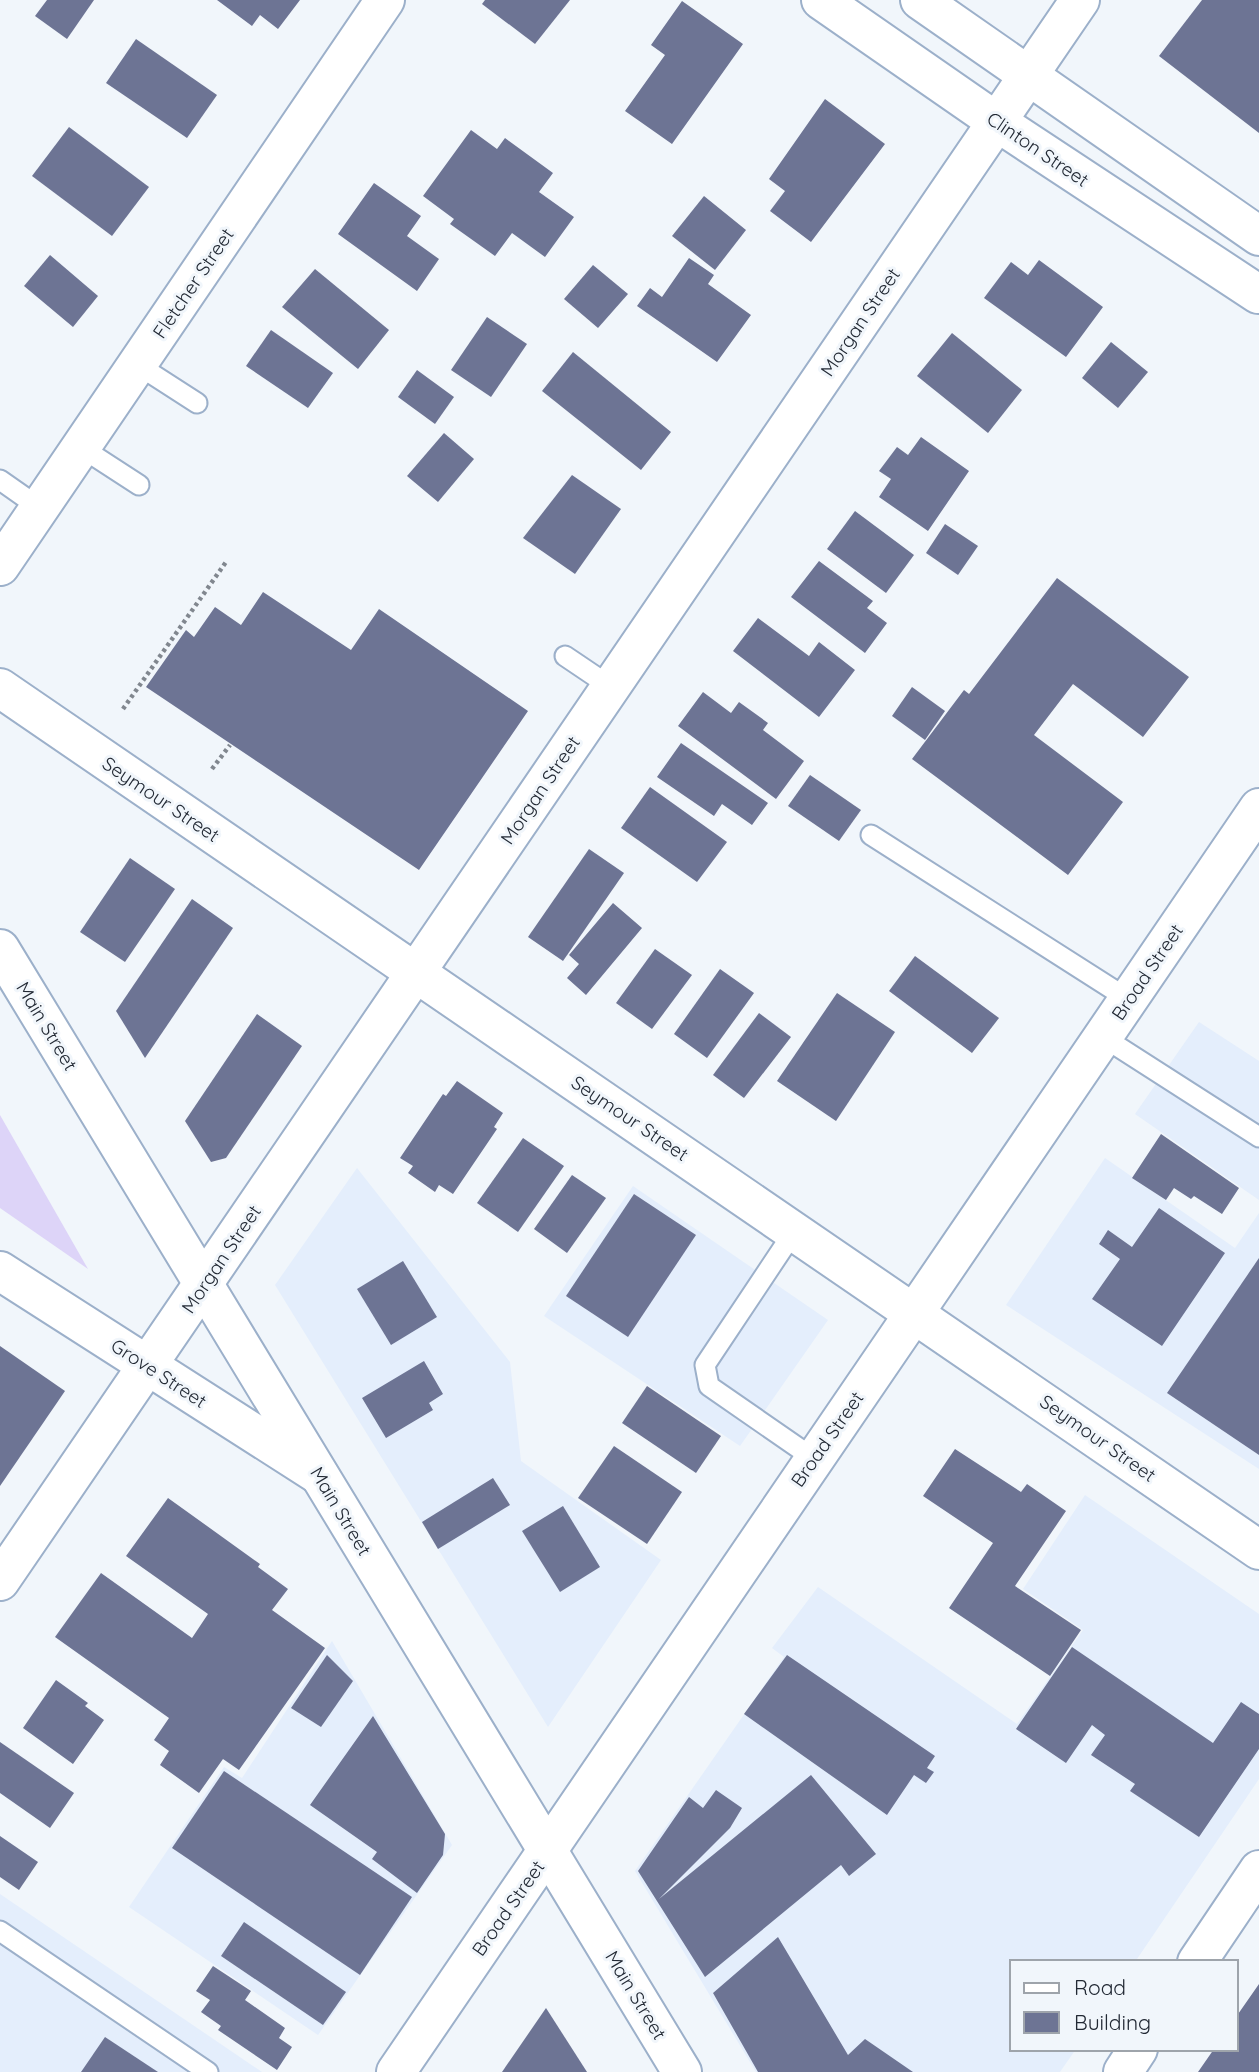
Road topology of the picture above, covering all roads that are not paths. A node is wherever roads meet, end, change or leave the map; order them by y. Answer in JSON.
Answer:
{"nodes":[{"id":1,"x":385,"y":0,"type":"edge"},
{"id":2,"x":821,"y":0,"type":"edge"},
{"id":3,"x":920,"y":0,"type":"edge"},
{"id":4,"x":1080,"y":0,"type":"edge"},
{"id":5,"x":1028,"y":75,"type":"junction"},
{"id":6,"x":997,"y":122,"type":"junction"},
{"id":7,"x":1259,"y":236,"type":"edge"},
{"id":8,"x":1259,"y":293,"type":"edge"},
{"id":9,"x":1259,"y":301,"type":"edge"},
{"id":10,"x":138,"y":365,"type":"junction"},
{"id":11,"x":197,"y":403,"type":"dead end"},
{"id":12,"x":82,"y":448,"type":"junction"},
{"id":13,"x":0,"y":480,"type":"edge"},
{"id":14,"x":139,"y":485,"type":"dead end"},
{"id":15,"x":40,"y":508,"type":"junction"},
{"id":16,"x":0,"y":566,"type":"edge"},
{"id":17,"x":565,"y":656,"type":"dead end"},
{"id":18,"x":611,"y":687,"type":"junction"},
{"id":19,"x":0,"y":688,"type":"edge"},
{"id":20,"x":1259,"y":808,"type":"edge"},
{"id":21,"x":871,"y":835,"type":"dead end"},
{"id":22,"x":0,"y":949,"type":"edge"},
{"id":23,"x":415,"y":973,"type":"junction"},
{"id":24,"x":1128,"y":999,"type":"junction"},
{"id":25,"x":1102,"y":1037,"type":"junction"},
{"id":26,"x":1259,"y":1137,"type":"edge"},
{"id":27,"x":795,"y":1230,"type":"junction"},
{"id":28,"x":0,"y":1271,"type":"edge"},
{"id":29,"x":203,"y":1284,"type":"junction"},
{"id":30,"x":915,"y":1312,"type":"junction"},
{"id":31,"x":148,"y":1366,"type":"junction"},
{"id":32,"x":813,"y":1458,"type":"junction"},
{"id":33,"x":319,"y":1475,"type":"junction"},
{"id":34,"x":1259,"y":1550,"type":"edge"},
{"id":35,"x":0,"y":1581,"type":"edge"},
{"id":36,"x":548,"y":1852,"type":"junction"},
{"id":37,"x":1259,"y":1870,"type":"edge"},
{"id":38,"x":0,"y":1931,"type":"edge"},
{"id":39,"x":1198,"y":1960,"type":"edge"},
{"id":40,"x":1137,"y":2051,"type":"edge"},
{"id":41,"x":208,"y":2072,"type":"edge"},
{"id":42,"x":396,"y":2072,"type":"edge"},
{"id":43,"x":682,"y":2072,"type":"edge"},
{"id":44,"x":1123,"y":2072,"type":"edge"}],
"edges":[{"from":1,"to":10,"type":"street","name":"Fletcher Street"},
{"from":2,"to":6,"type":"street","name":"Clinton Street"},
{"from":3,"to":5,"type":"street"},
{"from":4,"to":5,"type":"street","name":"Morgan Street"},
{"from":5,"to":6,"type":"street","name":"Morgan Street"},
{"from":5,"to":7,"type":"street"},
{"from":6,"to":8,"type":"street","name":"Clinton Street"},
{"from":6,"to":18,"type":"street","name":"Morgan Street"},
{"from":8,"to":9,"type":"street"},
{"from":10,"to":11,"type":"lane"},
{"from":10,"to":12,"type":"street","name":"Fletcher Street"},
{"from":12,"to":14,"type":"lane"},
{"from":12,"to":15,"type":"street","name":"Fletcher Street"},
{"from":13,"to":15,"type":"lane"},
{"from":15,"to":16,"type":"street","name":"Fletcher Street"},
{"from":17,"to":18,"type":"lane"},
{"from":18,"to":23,"type":"street","name":"Morgan Street"},
{"from":19,"to":23,"type":"street","name":"Seymour Street"},
{"from":20,"to":24,"type":"street","name":"Broad Street"},
{"from":21,"to":24,"type":"lane"},
{"from":22,"to":29,"type":"street","name":"Main Street"},
{"from":23,"to":27,"type":"street","name":"Seymour Street"},
{"from":23,"to":29,"type":"street","name":"Morgan Street"},
{"from":24,"to":25,"type":"street","name":"Broad Street"},
{"from":25,"to":26,"type":"lane"},
{"from":25,"to":30,"type":"street","name":"Broad Street"},
{"from":27,"to":30,"type":"street","name":"Seymour Street"},
{"from":27,"to":32,"type":"lane"},
{"from":28,"to":31,"type":"street","name":"Grove Street"},
{"from":29,"to":31,"type":"street","name":"Morgan Street"},
{"from":29,"to":33,"type":"street","name":"Main Street"},
{"from":30,"to":32,"type":"street","name":"Broad Street"},
{"from":30,"to":34,"type":"street","name":"Seymour Street"},
{"from":31,"to":33,"type":"street","name":"Grove Street"},
{"from":31,"to":35,"type":"street","name":"Morgan Street"},
{"from":32,"to":36,"type":"street","name":"Broad Street"},
{"from":33,"to":36,"type":"street","name":"Main Street"},
{"from":36,"to":42,"type":"street","name":"Broad Street"},
{"from":36,"to":43,"type":"street","name":"Main Street"},
{"from":37,"to":39,"type":"street"},
{"from":38,"to":41,"type":"lane"},
{"from":40,"to":44,"type":"street"}]}
